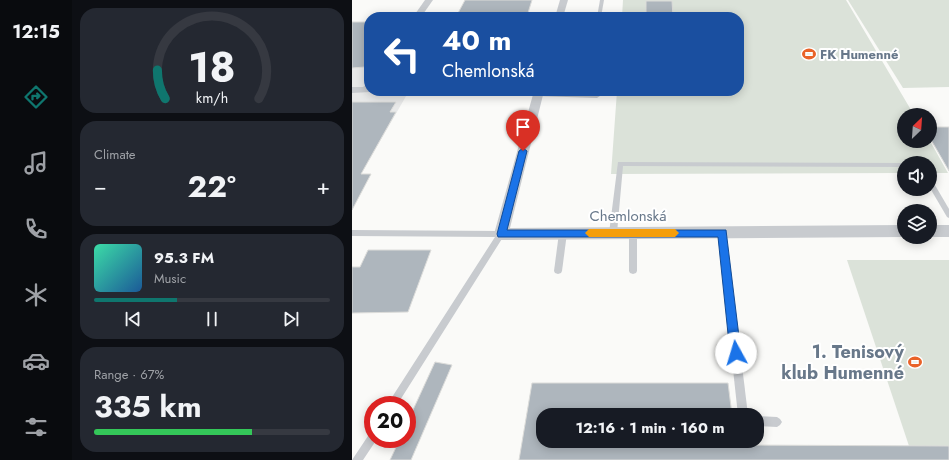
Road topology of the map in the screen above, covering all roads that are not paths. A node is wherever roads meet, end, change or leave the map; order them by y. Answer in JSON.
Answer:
{"nodes":[{"id":1,"x":429,"y":0,"type":"edge"},
{"id":2,"x":564,"y":0,"type":"edge"},
{"id":3,"x":602,"y":0,"type":"edge"},
{"id":4,"x":421,"y":12,"type":"edge"},
{"id":5,"x":560,"y":12,"type":"edge"},
{"id":6,"x":600,"y":12,"type":"edge"},
{"id":7,"x":352,"y":90,"type":"edge"},
{"id":8,"x":364,"y":90,"type":"edge"},
{"id":9,"x":538,"y":96,"type":"edge"},
{"id":10,"x":897,"y":165,"type":"edge"},
{"id":11,"x":937,"y":194,"type":"edge"},
{"id":12,"x":949,"y":215,"type":"edge"},
{"id":13,"x":937,"y":231,"type":"edge"},
{"id":14,"x":949,"y":231,"type":"edge"},
{"id":15,"x":897,"y":232,"type":"edge"},
{"id":16,"x":352,"y":233,"type":"edge"},
{"id":17,"x":563,"y":233,"type":"junction"},
{"id":18,"x":613,"y":233,"type":"junction"},
{"id":19,"x":633,"y":233,"type":"junction"},
{"id":20,"x":722,"y":233,"type":"junction"},
{"id":21,"x":501,"y":234,"type":"junction"},
{"id":22,"x":558,"y":271,"type":"dead end"},
{"id":23,"x":633,"y":271,"type":"dead end"},
{"id":24,"x":398,"y":396,"type":"edge"},
{"id":25,"x":742,"y":408,"type":"edge"},
{"id":26,"x":764,"y":422,"type":"edge"},
{"id":27,"x":777,"y":422,"type":"dead end"},
{"id":28,"x":365,"y":448,"type":"edge"},
{"id":29,"x":357,"y":460,"type":"edge"}],
"edges":[{"from":1,"to":4,"type":"street"},
{"from":2,"to":5,"type":"street"},
{"from":3,"to":6,"type":"lane"},
{"from":7,"to":8,"type":"street"},
{"from":9,"to":21,"type":"street"},
{"from":10,"to":18,"type":"lane"},
{"from":11,"to":12,"type":"lane"},
{"from":13,"to":14,"type":"street"},
{"from":15,"to":20,"type":"street","name":"Chemlonská"},
{"from":16,"to":21,"type":"lane"},
{"from":17,"to":18,"type":"street","name":"Chemlonská"},
{"from":17,"to":21,"type":"street","name":"Chemlonská"},
{"from":17,"to":22,"type":"lane"},
{"from":18,"to":19,"type":"street","name":"Chemlonská"},
{"from":19,"to":20,"type":"street","name":"Chemlonská"},
{"from":19,"to":23,"type":"lane"},
{"from":20,"to":25,"type":"lane"},
{"from":21,"to":24,"type":"lane"},
{"from":26,"to":27,"type":"lane"},
{"from":28,"to":29,"type":"lane"}]}
